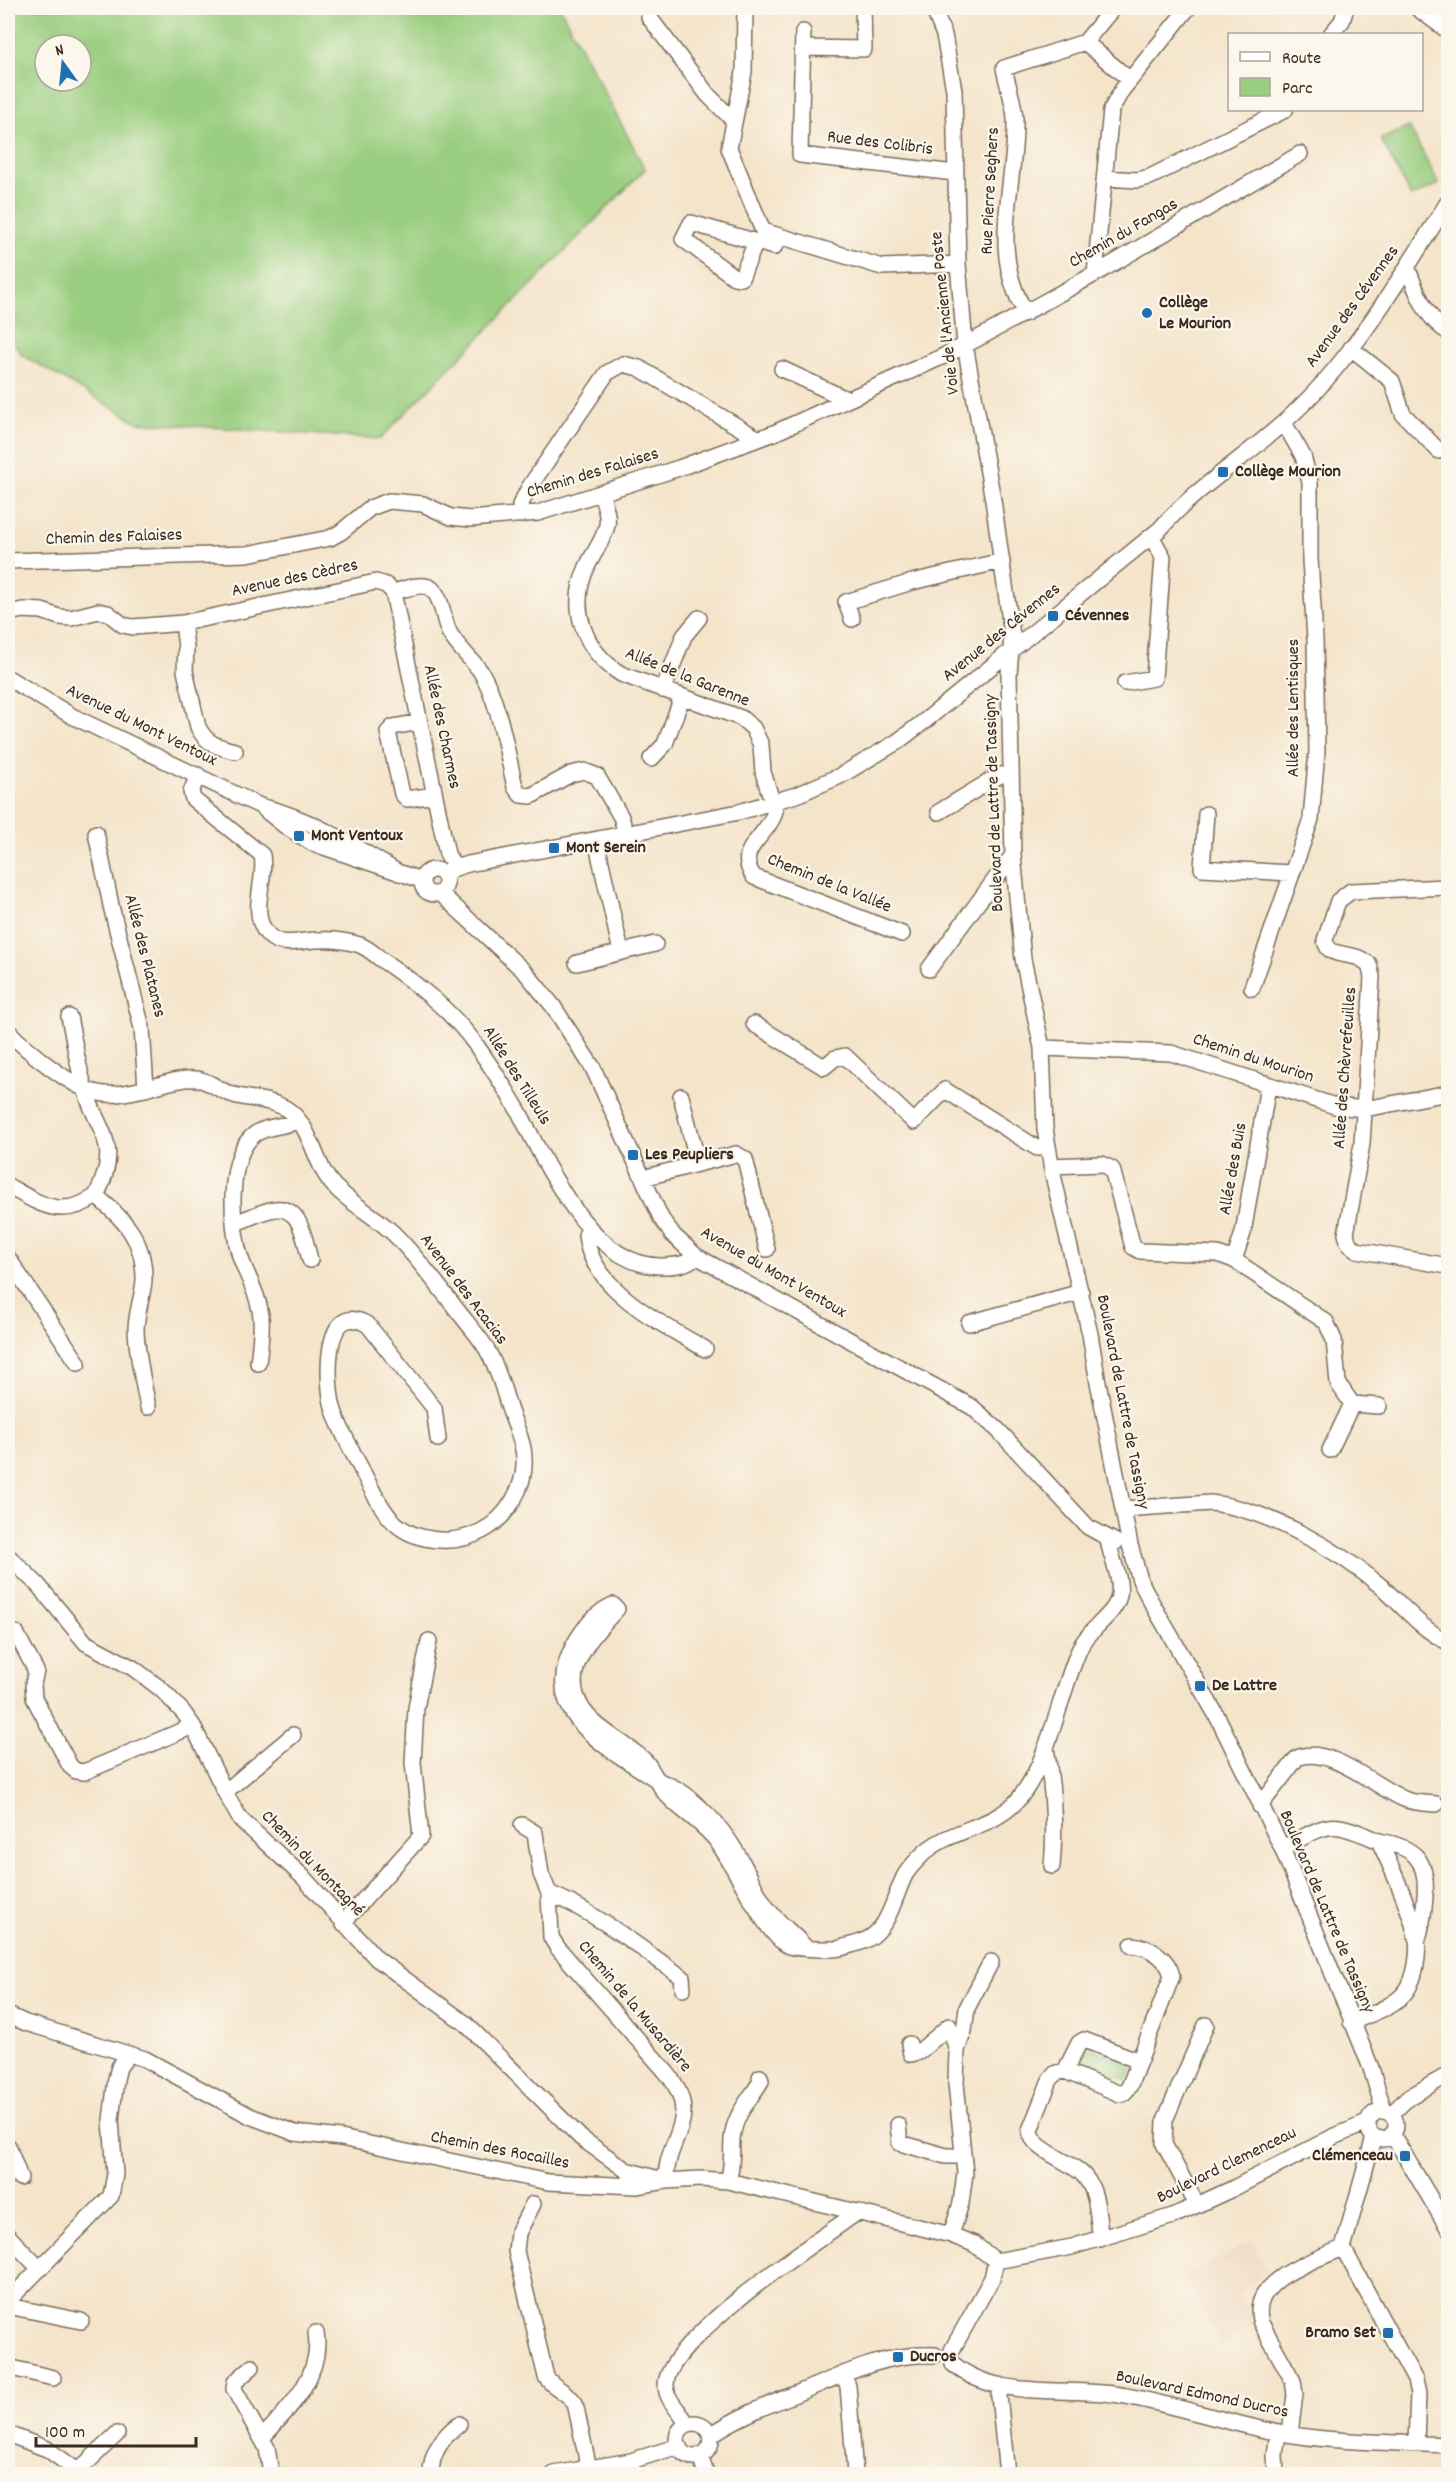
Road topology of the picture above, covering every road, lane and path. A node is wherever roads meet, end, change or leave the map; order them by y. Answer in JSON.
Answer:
{"nodes":[{"id":1,"x":745,"y":8,"type":"edge"},
{"id":2,"x":863,"y":8,"type":"edge"},
{"id":3,"x":933,"y":8,"type":"edge"},
{"id":4,"x":1113,"y":8,"type":"edge"},
{"id":5,"x":1188,"y":8,"type":"edge"},
{"id":6,"x":1346,"y":8,"type":"edge"},
{"id":7,"x":1417,"y":8,"type":"edge"},
{"id":8,"x":649,"y":17,"type":"dead end"},
{"id":9,"x":1449,"y":31,"type":"edge"},
{"id":10,"x":803,"y":32,"type":"dead end"},
{"id":11,"x":1332,"y":33,"type":"edge"},
{"id":12,"x":1085,"y":42,"type":"junction"},
{"id":13,"x":803,"y":48,"type":"junction"},
{"id":14,"x":1130,"y":81,"type":"junction"},
{"id":15,"x":1283,"y":111,"type":"edge"},
{"id":16,"x":734,"y":121,"type":"junction"},
{"id":17,"x":1300,"y":154,"type":"dead end"},
{"id":18,"x":955,"y":173,"type":"junction"},
{"id":19,"x":1105,"y":178,"type":"junction"},
{"id":20,"x":1449,"y":202,"type":"edge"},
{"id":21,"x":780,"y":237,"type":"junction"},
{"id":22,"x":756,"y":242,"type":"junction"},
{"id":23,"x":958,"y":264,"type":"junction"},
{"id":24,"x":1407,"y":267,"type":"junction"},
{"id":25,"x":1095,"y":274,"type":"junction"},
{"id":26,"x":1026,"y":313,"type":"junction"},
{"id":27,"x":1449,"y":332,"type":"edge"},
{"id":28,"x":965,"y":345,"type":"junction"},
{"id":29,"x":1351,"y":348,"type":"junction"},
{"id":30,"x":782,"y":369,"type":"dead end"},
{"id":31,"x":846,"y":399,"type":"junction"},
{"id":32,"x":1284,"y":423,"type":"junction"},
{"id":33,"x":757,"y":438,"type":"junction"},
{"id":34,"x":1439,"y":451,"type":"dead end"},
{"id":35,"x":601,"y":494,"type":"junction"},
{"id":36,"x":522,"y":515,"type":"junction"},
{"id":37,"x":1151,"y":536,"type":"junction"},
{"id":38,"x":8,"y":561,"type":"edge"},
{"id":39,"x":1002,"y":561,"type":"junction"},
{"id":40,"x":393,"y":592,"type":"junction"},
{"id":41,"x":8,"y":613,"type":"edge"},
{"id":42,"x":699,"y":618,"type":"dead end"},
{"id":43,"x":852,"y":619,"type":"dead end"},
{"id":44,"x":183,"y":623,"type":"junction"},
{"id":45,"x":1012,"y":650,"type":"junction"},
{"id":46,"x":8,"y":678,"type":"edge"},
{"id":47,"x":1125,"y":683,"type":"dead end"},
{"id":48,"x":663,"y":690,"type":"junction"},
{"id":49,"x":682,"y":697,"type":"junction"},
{"id":50,"x":420,"y":722,"type":"junction"},
{"id":51,"x":235,"y":751,"type":"dead end"},
{"id":52,"x":651,"y":759,"type":"dead end"},
{"id":53,"x":1011,"y":774,"type":"junction"},
{"id":54,"x":198,"y":775,"type":"junction"},
{"id":55,"x":435,"y":795,"type":"junction"},
{"id":56,"x":773,"y":802,"type":"junction"},
{"id":57,"x":939,"y":812,"type":"dead end"},
{"id":58,"x":1206,"y":814,"type":"dead end"},
{"id":59,"x":96,"y":833,"type":"dead end"},
{"id":60,"x":626,"y":834,"type":"junction"},
{"id":61,"x":596,"y":840,"type":"junction"},
{"id":62,"x":1013,"y":855,"type":"junction"},
{"id":63,"x":449,"y":872,"type":"junction"},
{"id":64,"x":1291,"y":873,"type":"junction"},
{"id":65,"x":421,"y":880,"type":"junction"},
{"id":66,"x":1449,"y":887,"type":"edge"},
{"id":67,"x":440,"y":893,"type":"junction"},
{"id":68,"x":902,"y":934,"type":"dead end"},
{"id":69,"x":655,"y":944,"type":"dead end"},
{"id":70,"x":621,"y":952,"type":"junction"},
{"id":71,"x":577,"y":963,"type":"dead end"},
{"id":72,"x":929,"y":969,"type":"dead end"},
{"id":73,"x":1252,"y":988,"type":"dead end"},
{"id":74,"x":69,"y":1017,"type":"dead end"},
{"id":75,"x":754,"y":1024,"type":"dead end"},
{"id":76,"x":8,"y":1031,"type":"edge"},
{"id":77,"x":1042,"y":1048,"type":"junction"},
{"id":78,"x":1265,"y":1083,"type":"junction"},
{"id":79,"x":84,"y":1088,"type":"junction"},
{"id":80,"x":146,"y":1089,"type":"junction"},
{"id":81,"x":1449,"y":1093,"type":"edge"},
{"id":82,"x":681,"y":1096,"type":"dead end"},
{"id":83,"x":1365,"y":1109,"type":"junction"},
{"id":84,"x":298,"y":1121,"type":"junction"},
{"id":85,"x":1048,"y":1148,"type":"junction"},
{"id":86,"x":698,"y":1163,"type":"junction"},
{"id":87,"x":1051,"y":1166,"type":"junction"},
{"id":88,"x":643,"y":1178,"type":"junction"},
{"id":89,"x":8,"y":1186,"type":"edge"},
{"id":90,"x":96,"y":1196,"type":"junction"},
{"id":91,"x":235,"y":1223,"type":"junction"},
{"id":92,"x":590,"y":1229,"type":"junction"},
{"id":93,"x":766,"y":1249,"type":"dead end"},
{"id":94,"x":696,"y":1256,"type":"junction"},
{"id":95,"x":8,"y":1258,"type":"edge"},
{"id":96,"x":310,"y":1260,"type":"dead end"},
{"id":97,"x":1234,"y":1260,"type":"junction"},
{"id":98,"x":1449,"y":1266,"type":"edge"},
{"id":99,"x":1081,"y":1292,"type":"junction"},
{"id":100,"x":969,"y":1323,"type":"dead end"},
{"id":101,"x":705,"y":1349,"type":"dead end"},
{"id":102,"x":78,"y":1363,"type":"dead end"},
{"id":103,"x":258,"y":1363,"type":"dead end"},
{"id":104,"x":1352,"y":1404,"type":"junction"},
{"id":105,"x":1379,"y":1406,"type":"dead end"},
{"id":106,"x":148,"y":1407,"type":"dead end"},
{"id":107,"x":438,"y":1439,"type":"dead end"},
{"id":108,"x":1330,"y":1450,"type":"dead end"},
{"id":109,"x":1123,"y":1509,"type":"junction"},
{"id":110,"x":1108,"y":1539,"type":"junction"},
{"id":111,"x":1130,"y":1545,"type":"junction"},
{"id":112,"x":8,"y":1556,"type":"edge"},
{"id":113,"x":1449,"y":1628,"type":"edge"},
{"id":114,"x":16,"y":1633,"type":"dead end"},
{"id":115,"x":1433,"y":1633,"type":"junction"},
{"id":116,"x":429,"y":1641,"type":"dead end"},
{"id":117,"x":1449,"y":1642,"type":"edge"},
{"id":118,"x":193,"y":1726,"type":"junction"},
{"id":119,"x":294,"y":1735,"type":"dead end"},
{"id":120,"x":1046,"y":1748,"type":"junction"},
{"id":121,"x":657,"y":1779,"type":"junction"},
{"id":122,"x":225,"y":1792,"type":"junction"},
{"id":123,"x":1436,"y":1804,"type":"dead end"},
{"id":124,"x":1260,"y":1806,"type":"junction"},
{"id":125,"x":522,"y":1825,"type":"dead end"},
{"id":126,"x":1379,"y":1841,"type":"junction"},
{"id":127,"x":1282,"y":1848,"type":"junction"},
{"id":128,"x":1052,"y":1866,"type":"dead end"},
{"id":129,"x":549,"y":1893,"type":"junction"},
{"id":130,"x":343,"y":1923,"type":"junction"},
{"id":131,"x":1417,"y":1942,"type":"junction"},
{"id":132,"x":1132,"y":1945,"type":"dead end"},
{"id":133,"x":991,"y":1962,"type":"dead end"},
{"id":134,"x":683,"y":1989,"type":"dead end"},
{"id":135,"x":8,"y":2015,"type":"edge"},
{"id":136,"x":1351,"y":2022,"type":"junction"},
{"id":137,"x":1206,"y":2025,"type":"dead end"},
{"id":138,"x":909,"y":2044,"type":"dead end"},
{"id":139,"x":957,"y":2050,"type":"junction"},
{"id":140,"x":129,"y":2054,"type":"junction"},
{"id":141,"x":1139,"y":2061,"type":"junction"},
{"id":142,"x":1065,"y":2071,"type":"junction"},
{"id":143,"x":1449,"y":2075,"type":"edge"},
{"id":144,"x":760,"y":2077,"type":"dead end"},
{"id":145,"x":1388,"y":2112,"type":"junction"},
{"id":146,"x":898,"y":2125,"type":"dead end"},
{"id":147,"x":1370,"y":2130,"type":"junction"},
{"id":148,"x":1392,"y":2134,"type":"junction"},
{"id":149,"x":8,"y":2146,"type":"edge"},
{"id":150,"x":962,"y":2156,"type":"junction"},
{"id":151,"x":626,"y":2170,"type":"junction"},
{"id":152,"x":20,"y":2178,"type":"dead end"},
{"id":153,"x":666,"y":2181,"type":"junction"},
{"id":154,"x":728,"y":2181,"type":"junction"},
{"id":155,"x":631,"y":2186,"type":"junction"},
{"id":156,"x":533,"y":2204,"type":"dead end"},
{"id":157,"x":1197,"y":2205,"type":"junction"},
{"id":158,"x":858,"y":2212,"type":"junction"},
{"id":159,"x":1449,"y":2228,"type":"edge"},
{"id":160,"x":951,"y":2235,"type":"junction"},
{"id":161,"x":8,"y":2236,"type":"edge"},
{"id":162,"x":1101,"y":2239,"type":"junction"},
{"id":163,"x":1343,"y":2248,"type":"junction"},
{"id":164,"x":996,"y":2261,"type":"junction"},
{"id":165,"x":40,"y":2269,"type":"junction"},
{"id":166,"x":8,"y":2301,"type":"edge"},
{"id":167,"x":8,"y":2306,"type":"edge"},
{"id":168,"x":81,"y":2320,"type":"dead end"},
{"id":169,"x":316,"y":2333,"type":"dead end"},
{"id":170,"x":952,"y":2357,"type":"junction"},
{"id":171,"x":8,"y":2367,"type":"edge"},
{"id":172,"x":252,"y":2367,"type":"dead end"},
{"id":173,"x":843,"y":2374,"type":"junction"},
{"id":174,"x":53,"y":2378,"type":"dead end"},
{"id":175,"x":1000,"y":2385,"type":"junction"},
{"id":176,"x":459,"y":2424,"type":"dead end"},
{"id":177,"x":687,"y":2424,"type":"junction"},
{"id":178,"x":8,"y":2434,"type":"edge"},
{"id":179,"x":117,"y":2434,"type":"dead end"},
{"id":180,"x":1284,"y":2434,"type":"junction"},
{"id":181,"x":711,"y":2435,"type":"junction"},
{"id":182,"x":262,"y":2438,"type":"junction"},
{"id":183,"x":1416,"y":2443,"type":"junction"},
{"id":184,"x":1449,"y":2445,"type":"edge"},
{"id":185,"x":679,"y":2446,"type":"junction"},
{"id":186,"x":700,"y":2455,"type":"junction"},
{"id":187,"x":589,"y":2469,"type":"junction"},
{"id":188,"x":271,"y":2471,"type":"edge"},
{"id":189,"x":559,"y":2474,"type":"edge"},
{"id":190,"x":431,"y":2475,"type":"edge"},
{"id":191,"x":706,"y":2475,"type":"edge"},
{"id":192,"x":855,"y":2475,"type":"edge"},
{"id":193,"x":1007,"y":2475,"type":"edge"},
{"id":194,"x":1275,"y":2475,"type":"edge"}],
"edges":[{"from":1,"to":16,"type":"street"},
{"from":2,"to":13,"type":"street"},
{"from":3,"to":18,"type":"street","name":"Voie de l'Ancienne Poste"},
{"from":4,"to":12,"type":"street"},
{"from":5,"to":14,"type":"street"},
{"from":6,"to":11,"type":"street"},
{"from":7,"to":9,"type":"street"},
{"from":8,"to":16,"type":"street"},
{"from":10,"to":13,"type":"street"},
{"from":12,"to":14,"type":"street"},
{"from":12,"to":26,"type":"street","name":"Rue Pierre Seghers"},
{"from":13,"to":18,"type":"street","name":"Rue des Colibris"},
{"from":14,"to":19,"type":"street"},
{"from":15,"to":19,"type":"street"},
{"from":16,"to":21,"type":"street"},
{"from":17,"to":25,"type":"street","name":"Chemin du Fangas"},
{"from":18,"to":23,"type":"street","name":"Voie de l'Ancienne Poste"},
{"from":19,"to":25,"type":"street"},
{"from":20,"to":24,"type":"street","name":"Avenue des Cévennes"},
{"from":21,"to":22,"type":"street"},
{"from":21,"to":23,"type":"street"},
{"from":22,"to":22,"type":"street"},
{"from":23,"to":28,"type":"street","name":"Voie de l'Ancienne Poste"},
{"from":24,"to":27,"type":"street"},
{"from":24,"to":29,"type":"street","name":"Avenue des Cévennes"},
{"from":25,"to":26,"type":"street","name":"Chemin du Fangas"},
{"from":26,"to":28,"type":"street","name":"Chemin du Fangas"},
{"from":28,"to":31,"type":"street","name":"Chemin des Falaises"},
{"from":28,"to":39,"type":"street","name":"Voie de l'Ancienne Poste"},
{"from":29,"to":32,"type":"street","name":"Avenue des Cévennes"},
{"from":29,"to":34,"type":"street"},
{"from":30,"to":31,"type":"street"},
{"from":31,"to":33,"type":"street","name":"Chemin des Falaises"},
{"from":32,"to":37,"type":"street","name":"Avenue des Cévennes"},
{"from":32,"to":64,"type":"street","name":"Allée des Lentisques"},
{"from":33,"to":35,"type":"street","name":"Chemin des Falaises"},
{"from":33,"to":36,"type":"street"},
{"from":35,"to":36,"type":"street","name":"Chemin des Falaises"},
{"from":35,"to":48,"type":"street","name":"Allée de la Garenne"},
{"from":36,"to":38,"type":"street","name":"Chemin des Falaises"},
{"from":37,"to":45,"type":"street","name":"Avenue des Cévennes"},
{"from":37,"to":47,"type":"street"},
{"from":39,"to":43,"type":"street"},
{"from":39,"to":45,"type":"street","name":"Voie de l'Ancienne Poste"},
{"from":40,"to":44,"type":"street","name":"Avenue des Cèdres"},
{"from":40,"to":50,"type":"street","name":"Allée des Charmes"},
{"from":40,"to":60,"type":"street","name":"Avenue des Cèdres"},
{"from":41,"to":44,"type":"street","name":"Avenue des Cèdres"},
{"from":42,"to":48,"type":"street"},
{"from":44,"to":51,"type":"street"},
{"from":45,"to":53,"type":"street","name":"Boulevard de Lattre de Tassigny"},
{"from":45,"to":56,"type":"street","name":"Avenue des Cévennes"},
{"from":46,"to":54,"type":"street","name":"Avenue du Mont Ventoux"},
{"from":48,"to":49,"type":"street","name":"Allée de la Garenne"},
{"from":49,"to":52,"type":"street"},
{"from":49,"to":56,"type":"street","name":"Allée de la Garenne"},
{"from":50,"to":55,"type":"street","name":"Allée des Charmes"},
{"from":50,"to":55,"type":"street"},
{"from":53,"to":57,"type":"street"},
{"from":53,"to":62,"type":"street","name":"Boulevard de Lattre de Tassigny"},
{"from":54,"to":65,"type":"street","name":"Avenue du Mont Ventoux"},
{"from":54,"to":92,"type":"street","name":"Allée des Tilleuls"},
{"from":55,"to":63,"type":"street","name":"Allée des Charmes"},
{"from":56,"to":60,"type":"street","name":"Avenue des Cévennes"},
{"from":56,"to":68,"type":"street","name":"Chemin de la Vallée"},
{"from":58,"to":64,"type":"street"},
{"from":59,"to":80,"type":"street","name":"Allée des Platanes"},
{"from":60,"to":61,"type":"street","name":"Avenue des Cévennes"},
{"from":61,"to":63,"type":"street","name":"Avenue des Cévennes"},
{"from":61,"to":70,"type":"street"},
{"from":62,"to":72,"type":"street"},
{"from":62,"to":77,"type":"street","name":"Boulevard de Lattre de Tassigny"},
{"from":63,"to":65,"type":"street"},
{"from":63,"to":67,"type":"street"},
{"from":64,"to":73,"type":"street","name":"Allée des Lentisques"},
{"from":65,"to":67,"type":"street"},
{"from":66,"to":83,"type":"street","name":"Allée des Chèvrefeuilles"},
{"from":67,"to":88,"type":"street","name":"Avenue du Mont Ventoux"},
{"from":69,"to":70,"type":"street"},
{"from":70,"to":71,"type":"street"},
{"from":74,"to":79,"type":"street"},
{"from":75,"to":85,"type":"street"},
{"from":76,"to":79,"type":"street","name":"Avenue des Acacias"},
{"from":77,"to":78,"type":"street","name":"Chemin du Mourion"},
{"from":77,"to":85,"type":"street","name":"Boulevard de Lattre de Tassigny"},
{"from":78,"to":83,"type":"street","name":"Chemin du Mourion"},
{"from":78,"to":97,"type":"street","name":"Allée des Buis"},
{"from":79,"to":80,"type":"street","name":"Avenue des Acacias"},
{"from":79,"to":90,"type":"street"},
{"from":80,"to":84,"type":"street","name":"Avenue des Acacias"},
{"from":81,"to":83,"type":"street","name":"Chemin du Mourion"},
{"from":82,"to":86,"type":"street"},
{"from":83,"to":98,"type":"street","name":"Allée des Chèvrefeuilles"},
{"from":84,"to":91,"type":"street"},
{"from":84,"to":107,"type":"street","name":"Avenue des Acacias"},
{"from":85,"to":87,"type":"street","name":"Boulevard de Lattre de Tassigny"},
{"from":86,"to":88,"type":"street"},
{"from":86,"to":93,"type":"street"},
{"from":87,"to":97,"type":"street"},
{"from":87,"to":99,"type":"street","name":"Boulevard de Lattre de Tassigny"},
{"from":88,"to":94,"type":"street","name":"Avenue du Mont Ventoux"},
{"from":89,"to":90,"type":"street"},
{"from":90,"to":106,"type":"street"},
{"from":91,"to":96,"type":"street"},
{"from":91,"to":103,"type":"street"},
{"from":92,"to":94,"type":"street","name":"Allée des Tilleuls"},
{"from":92,"to":101,"type":"street","name":"Allée des Tilleuls"},
{"from":94,"to":110,"type":"street","name":"Avenue du Mont Ventoux"},
{"from":95,"to":102,"type":"street"},
{"from":97,"to":104,"type":"street"},
{"from":99,"to":100,"type":"street"},
{"from":99,"to":109,"type":"street","name":"Boulevard de Lattre de Tassigny"},
{"from":104,"to":105,"type":"street"},
{"from":104,"to":108,"type":"street"},
{"from":109,"to":111,"type":"street","name":"Boulevard de Lattre de Tassigny"},
{"from":109,"to":115,"type":"street"},
{"from":110,"to":111,"type":"street","name":"Avenue du Mont Ventoux"},
{"from":110,"to":120,"type":"street"},
{"from":111,"to":124,"type":"street","name":"Boulevard de Lattre de Tassigny"},
{"from":112,"to":118,"type":"street","name":"Chemin du Montagné"},
{"from":113,"to":115,"type":"street"},
{"from":114,"to":118,"type":"street"},
{"from":115,"to":117,"type":"street"},
{"from":116,"to":130,"type":"street"},
{"from":118,"to":122,"type":"street","name":"Chemin du Montagné"},
{"from":119,"to":122,"type":"street"},
{"from":120,"to":121,"type":"street"},
{"from":120,"to":128,"type":"street"},
{"from":121,"to":121,"type":"street"},
{"from":122,"to":130,"type":"street","name":"Chemin du Montagné"},
{"from":123,"to":124,"type":"street"},
{"from":124,"to":127,"type":"street","name":"Boulevard de Lattre de Tassigny"},
{"from":125,"to":129,"type":"street","name":"Chemin de la Musardière"},
{"from":126,"to":127,"type":"street"},
{"from":126,"to":131,"type":"street"},
{"from":126,"to":131,"type":"street"},
{"from":127,"to":136,"type":"street","name":"Boulevard de Lattre de Tassigny"},
{"from":129,"to":134,"type":"street","name":"Chemin de la Musardière"},
{"from":129,"to":153,"type":"street","name":"Chemin de la Musardière"},
{"from":130,"to":151,"type":"street","name":"Chemin du Montagné"},
{"from":131,"to":136,"type":"street"},
{"from":132,"to":141,"type":"street"},
{"from":133,"to":139,"type":"street"},
{"from":135,"to":140,"type":"street","name":"Chemin des Rocailles"},
{"from":136,"to":145,"type":"street","name":"Boulevard de Lattre de Tassigny"},
{"from":137,"to":157,"type":"street"},
{"from":138,"to":139,"type":"street"},
{"from":139,"to":150,"type":"street"},
{"from":140,"to":155,"type":"street","name":"Chemin des Rocailles"},
{"from":140,"to":165,"type":"street"},
{"from":141,"to":142,"type":"street"},
{"from":141,"to":142,"type":"street"},
{"from":142,"to":162,"type":"street"},
{"from":143,"to":145,"type":"street"},
{"from":144,"to":154,"type":"street"},
{"from":145,"to":147,"type":"street"},
{"from":145,"to":148,"type":"street"},
{"from":146,"to":150,"type":"street"},
{"from":147,"to":148,"type":"street"},
{"from":147,"to":157,"type":"street","name":"Boulevard Clemenceau"},
{"from":147,"to":163,"type":"street"},
{"from":148,"to":159,"type":"street"},
{"from":149,"to":152,"type":"street"},
{"from":150,"to":160,"type":"street"},
{"from":151,"to":153,"type":"street","name":"Chemin du Montagné"},
{"from":151,"to":155,"type":"street"},
{"from":153,"to":154,"type":"street","name":"Chemin des Rocailles"},
{"from":153,"to":155,"type":"street","name":"Chemin des Rocailles"},
{"from":154,"to":158,"type":"street","name":"Chemin des Rocailles"},
{"from":156,"to":187,"type":"street"},
{"from":157,"to":162,"type":"street","name":"Boulevard Clemenceau"},
{"from":158,"to":160,"type":"street","name":"Chemin des Rocailles"},
{"from":158,"to":177,"type":"street"},
{"from":160,"to":164,"type":"street","name":"Chemin des Rocailles"},
{"from":161,"to":165,"type":"street"},
{"from":162,"to":164,"type":"street","name":"Boulevard Clemenceau"},
{"from":163,"to":180,"type":"street"},
{"from":163,"to":183,"type":"street"},
{"from":164,"to":170,"type":"street"},
{"from":165,"to":166,"type":"street"},
{"from":167,"to":168,"type":"street"},
{"from":169,"to":182,"type":"street"},
{"from":170,"to":173,"type":"street","name":"Boulevard Edmond Ducros"},
{"from":170,"to":175,"type":"street","name":"Boulevard Edmond Ducros"},
{"from":171,"to":174,"type":"street"},
{"from":172,"to":182,"type":"street"},
{"from":173,"to":181,"type":"street"},
{"from":173,"to":192,"type":"street"},
{"from":175,"to":180,"type":"street","name":"Boulevard Edmond Ducros"},
{"from":175,"to":193,"type":"street"},
{"from":176,"to":190,"type":"street"},
{"from":177,"to":181,"type":"street"},
{"from":177,"to":185,"type":"street"},
{"from":178,"to":179,"type":"street"},
{"from":180,"to":183,"type":"street","name":"Boulevard Edmond Ducros"},
{"from":180,"to":194,"type":"street"},
{"from":181,"to":186,"type":"street"},
{"from":182,"to":188,"type":"street"},
{"from":183,"to":184,"type":"street","name":"Boulevard Edmond Ducros"},
{"from":185,"to":186,"type":"street"},
{"from":185,"to":187,"type":"street"},
{"from":186,"to":191,"type":"street"},
{"from":187,"to":189,"type":"street"}]}
